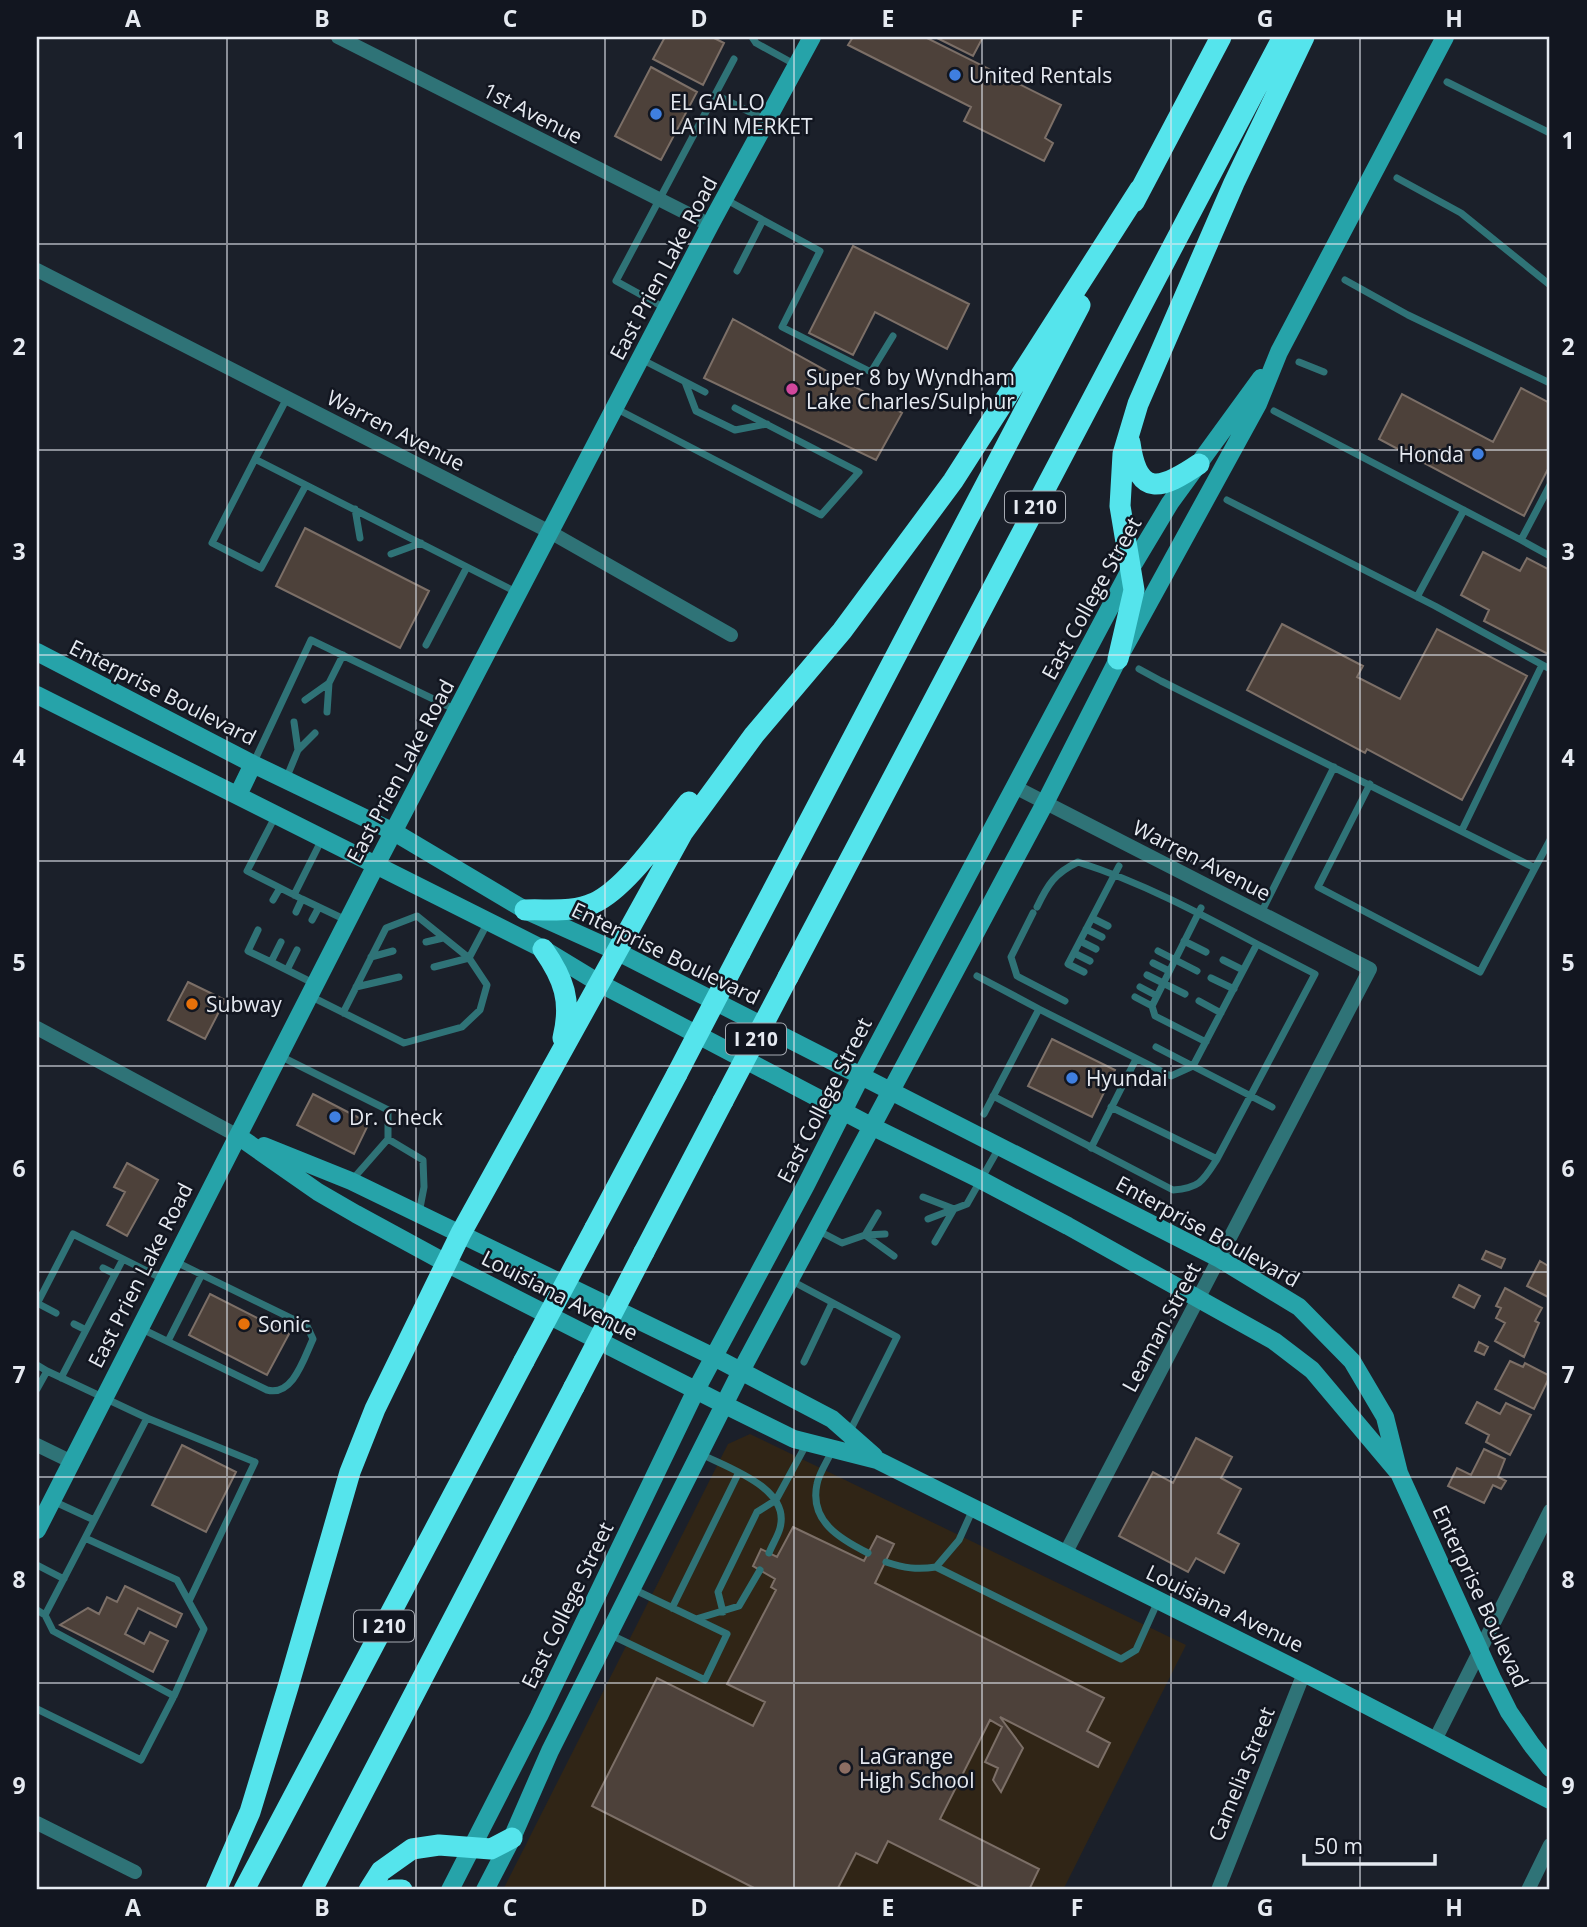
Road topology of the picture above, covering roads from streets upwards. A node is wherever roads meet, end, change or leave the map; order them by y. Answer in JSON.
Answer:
{"nodes":[{"id":1,"x":338,"y":37,"type":"edge"},
{"id":2,"x":812,"y":37,"type":"edge"},
{"id":3,"x":1221,"y":37,"type":"edge"},
{"id":4,"x":1283,"y":37,"type":"edge"},
{"id":5,"x":1304,"y":37,"type":"edge"},
{"id":6,"x":1446,"y":37,"type":"edge"},
{"id":7,"x":1140,"y":190,"type":"junction"},
{"id":8,"x":710,"y":225,"type":"junction"},
{"id":9,"x":37,"y":270,"type":"edge"},
{"id":10,"x":1279,"y":352,"type":"junction"},
{"id":11,"x":1128,"y":434,"type":"junction"},
{"id":12,"x":1199,"y":464,"type":"junction"},
{"id":13,"x":550,"y":532,"type":"junction"},
{"id":14,"x":1131,"y":568,"type":"junction"},
{"id":15,"x":731,"y":635,"type":"dead end"},
{"id":16,"x":37,"y":652,"type":"edge"},
{"id":17,"x":1118,"y":659,"type":"junction"},
{"id":18,"x":37,"y":695,"type":"edge"},
{"id":19,"x":754,"y":734,"type":"junction"},
{"id":20,"x":253,"y":764,"type":"junction"},
{"id":21,"x":1015,"y":787,"type":"junction"},
{"id":22,"x":237,"y":795,"type":"junction"},
{"id":23,"x":1045,"y":803,"type":"junction"},
{"id":24,"x":394,"y":832,"type":"junction"},
{"id":25,"x":376,"y":865,"type":"junction"},
{"id":26,"x":525,"y":910,"type":"junction"},
{"id":27,"x":542,"y":949,"type":"junction"},
{"id":28,"x":616,"y":951,"type":"junction"},
{"id":29,"x":1370,"y":969,"type":"joint"},
{"id":30,"x":599,"y":983,"type":"junction"},
{"id":31,"x":37,"y":1028,"type":"edge"},
{"id":32,"x":556,"y":1064,"type":"junction"},
{"id":33,"x":861,"y":1076,"type":"junction"},
{"id":34,"x":891,"y":1089,"type":"junction"},
{"id":35,"x":844,"y":1112,"type":"junction"},
{"id":36,"x":871,"y":1126,"type":"junction"},
{"id":37,"x":238,"y":1136,"type":"junction"},
{"id":38,"x":461,"y":1233,"type":"junction"},
{"id":39,"x":1220,"y":1259,"type":"junction"},
{"id":40,"x":446,"y":1263,"type":"junction"},
{"id":41,"x":1199,"y":1299,"type":"junction"},
{"id":42,"x":714,"y":1357,"type":"junction"},
{"id":43,"x":741,"y":1371,"type":"junction"},
{"id":44,"x":696,"y":1390,"type":"junction"},
{"id":45,"x":725,"y":1405,"type":"junction"},
{"id":46,"x":37,"y":1445,"type":"edge"},
{"id":47,"x":877,"y":1460,"type":"junction"},
{"id":48,"x":72,"y":1462,"type":"junction"},
{"id":49,"x":1399,"y":1474,"type":"junction"},
{"id":50,"x":1550,"y":1511,"type":"edge"},
{"id":51,"x":37,"y":1530,"type":"edge"},
{"id":52,"x":1065,"y":1554,"type":"junction"},
{"id":53,"x":1480,"y":1649,"type":"junction"},
{"id":54,"x":1304,"y":1673,"type":"junction"},
{"id":55,"x":1435,"y":1740,"type":"junction"},
{"id":56,"x":1550,"y":1768,"type":"edge"},
{"id":57,"x":1550,"y":1800,"type":"edge"},
{"id":58,"x":37,"y":1823,"type":"edge"},
{"id":59,"x":512,"y":1838,"type":"junction"},
{"id":60,"x":1550,"y":1845,"type":"edge"},
{"id":61,"x":472,"y":1848,"type":"junction"},
{"id":62,"x":135,"y":1872,"type":"dead end"},
{"id":63,"x":216,"y":1890,"type":"edge"},
{"id":64,"x":244,"y":1890,"type":"edge"},
{"id":65,"x":312,"y":1890,"type":"edge"},
{"id":66,"x":369,"y":1890,"type":"edge"},
{"id":67,"x":393,"y":1890,"type":"edge"},
{"id":68,"x":402,"y":1890,"type":"edge"},
{"id":69,"x":450,"y":1890,"type":"edge"},
{"id":70,"x":485,"y":1890,"type":"edge"},
{"id":71,"x":1218,"y":1890,"type":"edge"},
{"id":72,"x":1528,"y":1890,"type":"edge"}],
"edges":[{"from":1,"to":8,"type":"street","name":"1st Avenue"},
{"from":2,"to":8,"type":"main road","name":"East Prien Lake Road"},
{"from":3,"to":7,"type":"highway","number":"I 210"},
{"from":4,"to":65,"type":"highway","number":"I 210","bridge":true},
{"from":5,"to":11,"type":"highway"},
{"from":6,"to":10,"type":"main road","name":"East College Street"},
{"from":7,"to":19,"type":"highway"},
{"from":7,"to":64,"type":"highway","number":"I 210","bridge":true},
{"from":8,"to":13,"type":"main road","name":"East Prien Lake Road"},
{"from":9,"to":13,"type":"street","name":"Warren Avenue"},
{"from":10,"to":12,"type":"main road","name":"East College Street"},
{"from":10,"to":17,"type":"main road","name":"East College Street"},
{"from":11,"to":12,"type":"highway"},
{"from":11,"to":14,"type":"highway"},
{"from":12,"to":14,"type":"main road","name":"East College Street"},
{"from":13,"to":15,"type":"street","name":"Warren Avenue"},
{"from":13,"to":24,"type":"main road","name":"East Prien Lake Road"},
{"from":14,"to":17,"type":"highway"},
{"from":14,"to":21,"type":"main road","name":"East College Street"},
{"from":16,"to":20,"type":"main road","name":"Enterprise Boulevard"},
{"from":17,"to":23,"type":"main road","name":"East College Street"},
{"from":18,"to":22,"type":"main road"},
{"from":19,"to":26,"type":"highway"},
{"from":19,"to":28,"type":"highway"},
{"from":20,"to":22,"type":"main road"},
{"from":20,"to":24,"type":"main road","name":"Enterprise Boulevard"},
{"from":21,"to":23,"type":"street","name":"Warren Avenue"},
{"from":21,"to":33,"type":"main road","name":"East College Street"},
{"from":22,"to":25,"type":"main road"},
{"from":23,"to":29,"type":"street","name":"Warren Avenue"},
{"from":23,"to":34,"type":"main road","name":"East College Street"},
{"from":24,"to":25,"type":"main road","name":"East Prien Lake Road"},
{"from":24,"to":26,"type":"main road","name":"Enterprise Boulevard"},
{"from":25,"to":27,"type":"main road"},
{"from":25,"to":37,"type":"main road","name":"East Prien Lake Road"},
{"from":26,"to":28,"type":"main road","name":"Enterprise Boulevard"},
{"from":27,"to":30,"type":"main road"},
{"from":27,"to":32,"type":"highway"},
{"from":28,"to":30,"type":"highway"},
{"from":28,"to":33,"type":"main road","name":"Enterprise Boulevard"},
{"from":29,"to":39,"type":"street","name":"Leaman Street"},
{"from":30,"to":32,"type":"highway"},
{"from":30,"to":35,"type":"main road"},
{"from":31,"to":37,"type":"street","name":"Louisiana Avenue"},
{"from":32,"to":38,"type":"highway"},
{"from":33,"to":34,"type":"main road","name":"Enterprise Boulevard"},
{"from":33,"to":35,"type":"main road","name":"East College Street"},
{"from":34,"to":36,"type":"main road","name":"East College Street"},
{"from":34,"to":39,"type":"main road","name":"Enterprise Boulevard"},
{"from":35,"to":36,"type":"main road"},
{"from":35,"to":42,"type":"main road","name":"East College Street"},
{"from":36,"to":41,"type":"main road"},
{"from":36,"to":43,"type":"main road","name":"East College Street"},
{"from":37,"to":38,"type":"main road","name":"Louisiana Avenue"},
{"from":37,"to":40,"type":"main road","name":"Louisiana Avenue"},
{"from":37,"to":48,"type":"main road","name":"East Prien Lake Road"},
{"from":38,"to":40,"type":"highway"},
{"from":38,"to":42,"type":"main road","name":"Louisiana Avenue"},
{"from":39,"to":41,"type":"street","name":"Leaman Street"},
{"from":39,"to":49,"type":"main road","name":"Enterprise Boulevard"},
{"from":40,"to":44,"type":"main road","name":"Louisiana Avenue"},
{"from":40,"to":63,"type":"highway"},
{"from":41,"to":49,"type":"main road"},
{"from":41,"to":52,"type":"street","name":"Leaman Street"},
{"from":42,"to":43,"type":"main road","name":"Louisiana Avenue"},
{"from":42,"to":44,"type":"main road","name":"East College Street"},
{"from":43,"to":45,"type":"main road","name":"East College Street"},
{"from":43,"to":47,"type":"main road","name":"Louisiana Avenue"},
{"from":44,"to":45,"type":"main road","name":"Louisiana Avenue"},
{"from":44,"to":61,"type":"main road","name":"East College Street"},
{"from":45,"to":47,"type":"main road","name":"Louisiana Avenue"},
{"from":45,"to":59,"type":"main road","name":"East College Street"},
{"from":46,"to":48,"type":"street"},
{"from":47,"to":52,"type":"main road","name":"Louisiana Avenue"},
{"from":48,"to":51,"type":"main road","name":"East Prien Lake Road"},
{"from":49,"to":53,"type":"main road","name":"Enterprise Boulevad"},
{"from":50,"to":53,"type":"street"},
{"from":52,"to":54,"type":"main road","name":"Louisiana Avenue"},
{"from":53,"to":55,"type":"street"},
{"from":53,"to":56,"type":"main road","name":"Enterprise Boulevad"},
{"from":54,"to":55,"type":"main road","name":"Louisiana Avenue"},
{"from":54,"to":71,"type":"street","name":"Camelia Street"},
{"from":55,"to":57,"type":"main road","name":"Louisiana Avenue"},
{"from":58,"to":62,"type":"street"},
{"from":59,"to":61,"type":"highway"},
{"from":59,"to":70,"type":"main road","name":"East College Street"},
{"from":60,"to":72,"type":"street"},
{"from":61,"to":66,"type":"highway"},
{"from":61,"to":69,"type":"main road","name":"East College Street"},
{"from":67,"to":68,"type":"highway"}]}
